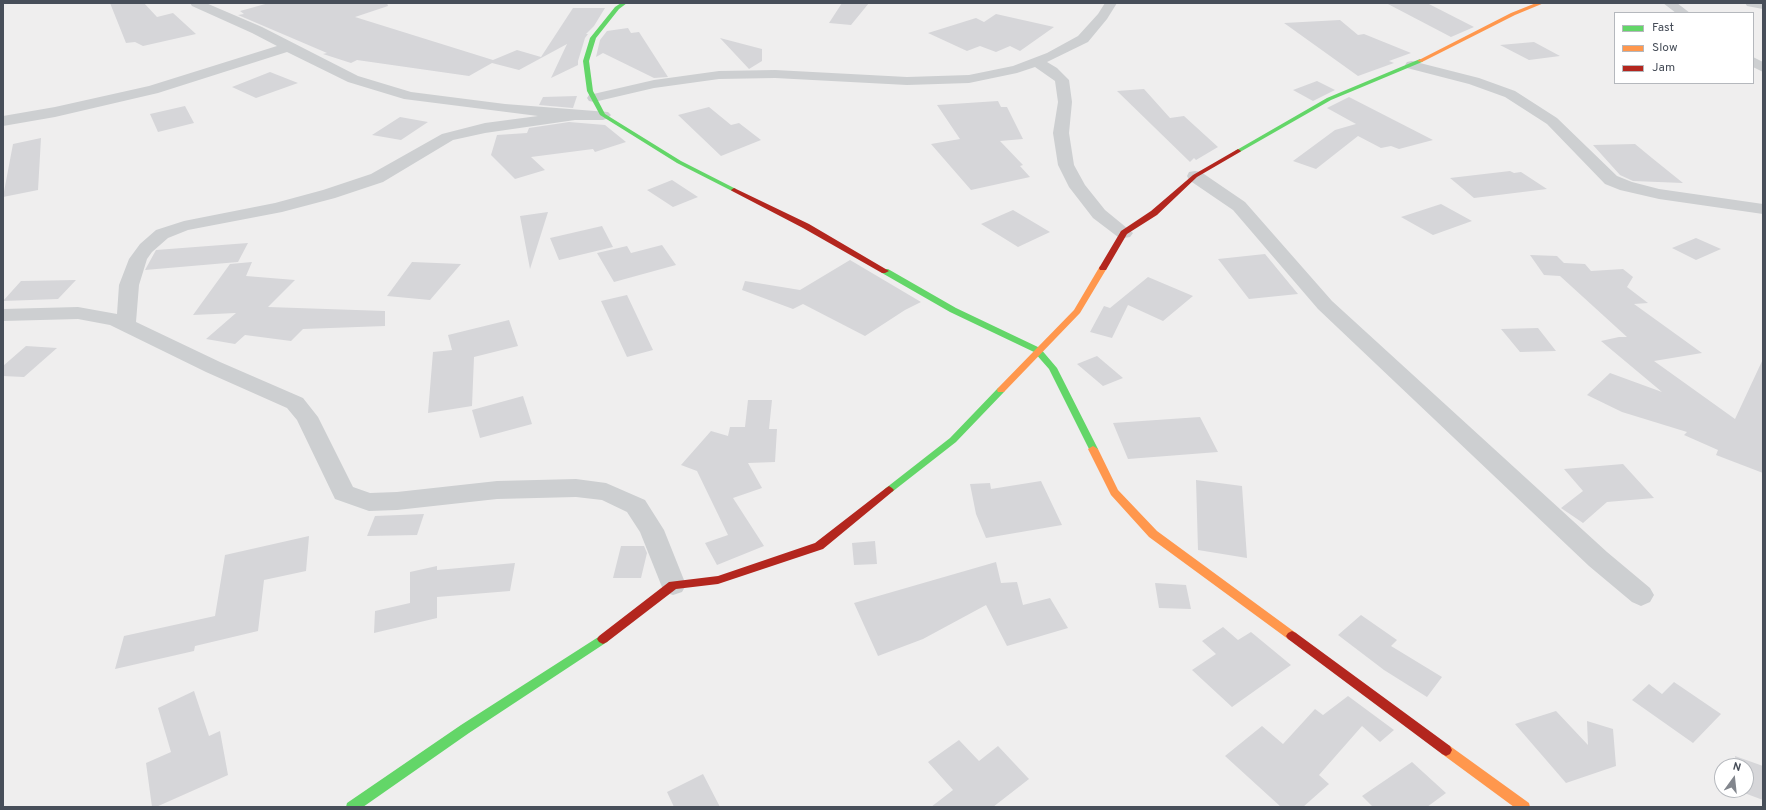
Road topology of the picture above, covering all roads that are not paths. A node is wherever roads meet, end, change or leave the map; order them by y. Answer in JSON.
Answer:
{"nodes":[{"id":1,"x":196,"y":3,"type":"edge"},
{"id":2,"x":624,"y":3,"type":"edge"},
{"id":3,"x":1112,"y":3,"type":"edge"},
{"id":4,"x":1541,"y":3,"type":"edge"},
{"id":5,"x":1669,"y":3,"type":"edge"},
{"id":6,"x":1751,"y":3,"type":"edge"},
{"id":7,"x":1763,"y":5,"type":"edge"},
{"id":8,"x":1682,"y":12,"type":"edge"},
{"id":9,"x":288,"y":47,"type":"junction"},
{"id":10,"x":1037,"y":62,"type":"junction"},
{"id":11,"x":1754,"y":62,"type":"edge"},
{"id":12,"x":1412,"y":65,"type":"junction"},
{"id":13,"x":1763,"y":68,"type":"edge"},
{"id":14,"x":594,"y":98,"type":"junction"},
{"id":15,"x":575,"y":115,"type":"junction"},
{"id":16,"x":603,"y":115,"type":"junction"},
{"id":17,"x":3,"y":121,"type":"edge"},
{"id":18,"x":1195,"y":176,"type":"junction"},
{"id":19,"x":1763,"y":208,"type":"edge"},
{"id":20,"x":1124,"y":233,"type":"junction"},
{"id":21,"x":3,"y":315,"type":"edge"},
{"id":22,"x":126,"y":324,"type":"junction"},
{"id":23,"x":1037,"y":350,"type":"junction"},
{"id":24,"x":673,"y":585,"type":"junction"},
{"id":25,"x":1641,"y":595,"type":"dead end"},
{"id":26,"x":352,"y":807,"type":"edge"},
{"id":27,"x":1524,"y":807,"type":"edge"}],
"edges":[{"from":1,"to":9,"type":"street"},
{"from":2,"to":14,"type":"street"},
{"from":3,"to":10,"type":"street"},
{"from":4,"to":12,"type":"street"},
{"from":5,"to":8,"type":"street"},
{"from":6,"to":7,"type":"street"},
{"from":9,"to":15,"type":"street"},
{"from":9,"to":17,"type":"street"},
{"from":10,"to":14,"type":"street"},
{"from":10,"to":20,"type":"street"},
{"from":11,"to":13,"type":"street"},
{"from":12,"to":18,"type":"street"},
{"from":12,"to":19,"type":"street"},
{"from":14,"to":16,"type":"street"},
{"from":15,"to":16,"type":"street"},
{"from":15,"to":22,"type":"street"},
{"from":16,"to":23,"type":"street"},
{"from":18,"to":20,"type":"street"},
{"from":18,"to":25,"type":"street"},
{"from":20,"to":23,"type":"street"},
{"from":21,"to":22,"type":"street"},
{"from":22,"to":24,"type":"street"},
{"from":23,"to":24,"type":"street"},
{"from":23,"to":27,"type":"street"},
{"from":24,"to":26,"type":"street"}]}
